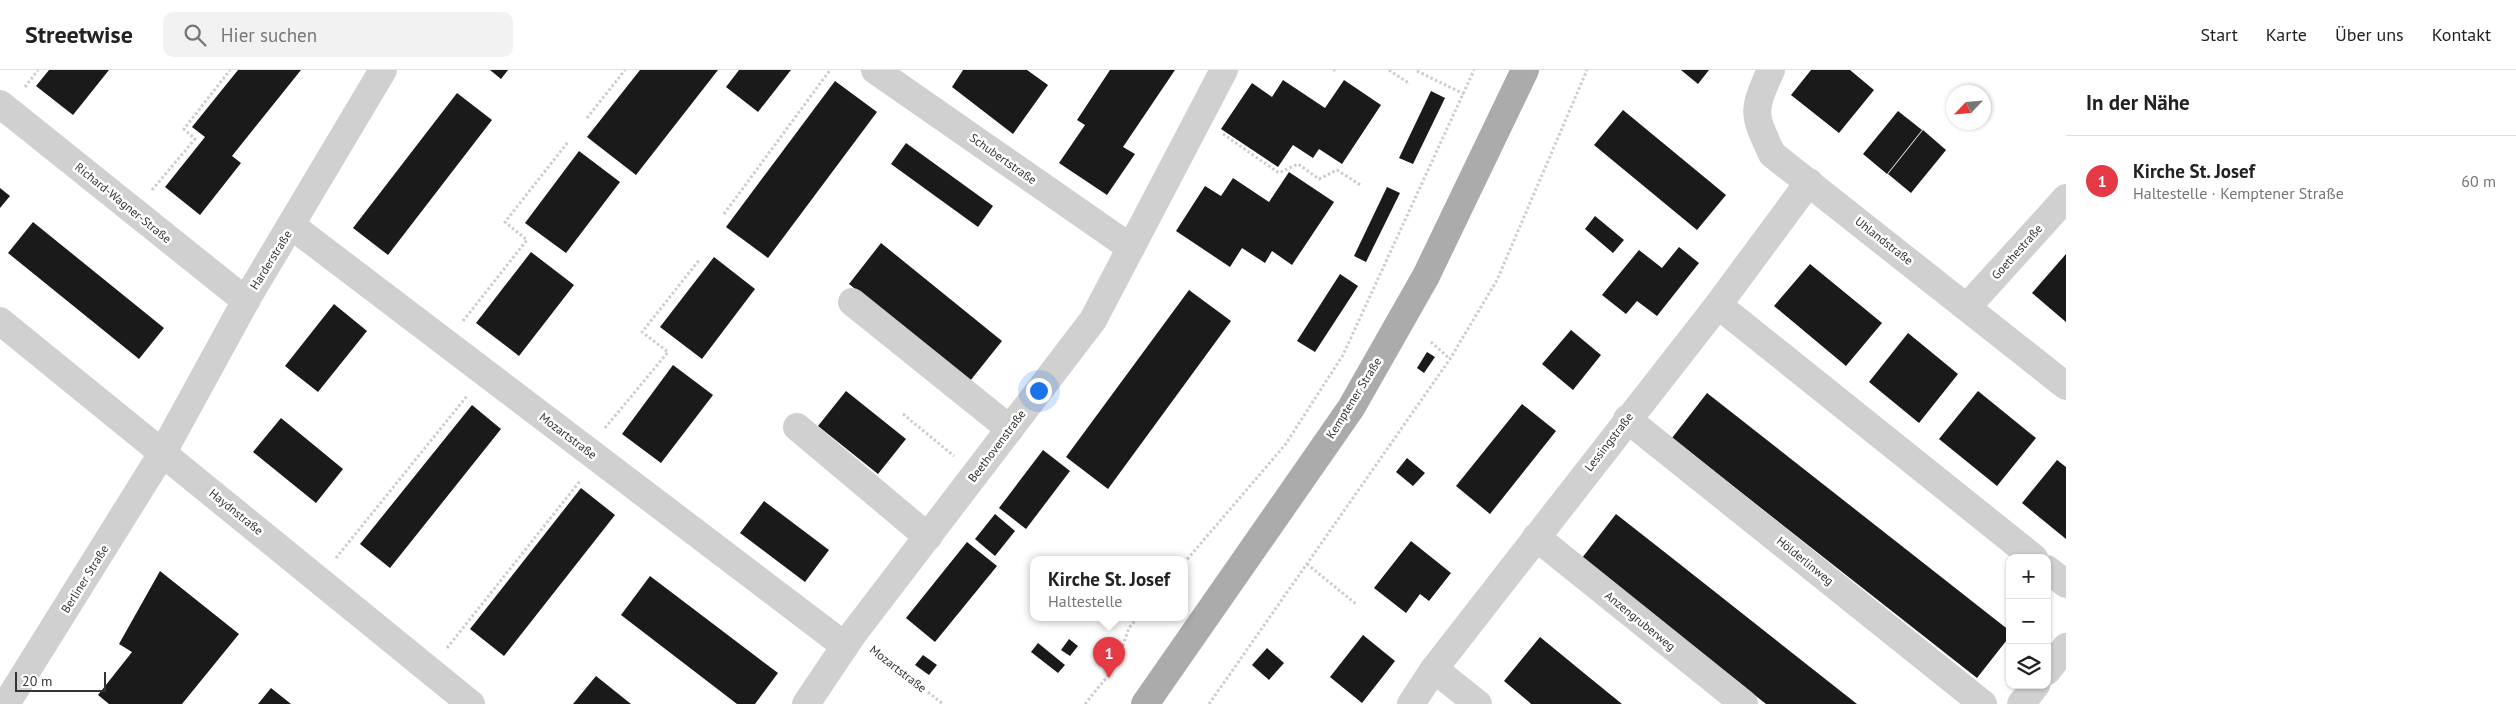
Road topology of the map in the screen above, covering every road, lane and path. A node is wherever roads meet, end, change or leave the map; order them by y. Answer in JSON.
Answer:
{"nodes":[{"id":1,"x":230,"y":70,"type":"edge"},
{"id":2,"x":383,"y":70,"type":"edge"},
{"id":3,"x":625,"y":70,"type":"edge"},
{"id":4,"x":830,"y":70,"type":"edge"},
{"id":5,"x":875,"y":70,"type":"edge"},
{"id":6,"x":1224,"y":70,"type":"edge"},
{"id":7,"x":1390,"y":70,"type":"edge"},
{"id":8,"x":1474,"y":70,"type":"edge"},
{"id":9,"x":1526,"y":70,"type":"edge"},
{"id":10,"x":1586,"y":70,"type":"edge"},
{"id":11,"x":1771,"y":70,"type":"edge"},
{"id":12,"x":1417,"y":71,"type":"edge"},
{"id":13,"x":1410,"y":84,"type":"dead end"},
{"id":14,"x":1464,"y":94,"type":"junction"},
{"id":15,"x":0,"y":104,"type":"edge"},
{"id":16,"x":587,"y":118,"type":"dead end"},
{"id":17,"x":1200,"y":118,"type":"junction"},
{"id":18,"x":568,"y":142,"type":"dead end"},
{"id":19,"x":1809,"y":182,"type":"junction"},
{"id":20,"x":1362,"y":186,"type":"dead end"},
{"id":21,"x":2066,"y":198,"type":"edge"},
{"id":22,"x":134,"y":212,"type":"junction"},
{"id":23,"x":724,"y":214,"type":"dead end"},
{"id":24,"x":292,"y":226,"type":"junction"},
{"id":25,"x":1131,"y":248,"type":"junction"},
{"id":26,"x":700,"y":259,"type":"dead end"},
{"id":27,"x":246,"y":302,"type":"junction"},
{"id":28,"x":852,"y":302,"type":"dead end"},
{"id":29,"x":1718,"y":304,"type":"junction"},
{"id":30,"x":1968,"y":306,"type":"junction"},
{"id":31,"x":0,"y":321,"type":"edge"},
{"id":32,"x":1431,"y":342,"type":"dead end"},
{"id":33,"x":446,"y":343,"type":"junction"},
{"id":34,"x":1450,"y":359,"type":"junction"},
{"id":35,"x":486,"y":373,"type":"junction"},
{"id":36,"x":2066,"y":386,"type":"edge"},
{"id":37,"x":903,"y":414,"type":"dead end"},
{"id":38,"x":1627,"y":419,"type":"junction"},
{"id":39,"x":797,"y":427,"type":"dead end"},
{"id":40,"x":1010,"y":429,"type":"junction"},
{"id":41,"x":163,"y":452,"type":"junction"},
{"id":42,"x":592,"y":454,"type":"junction"},
{"id":43,"x":975,"y":474,"type":"junction"},
{"id":44,"x":928,"y":536,"type":"junction"},
{"id":45,"x":1536,"y":537,"type":"junction"},
{"id":46,"x":2029,"y":554,"type":"edge"},
{"id":47,"x":1188,"y":558,"type":"edge"},
{"id":48,"x":1307,"y":564,"type":"junction"},
{"id":49,"x":2051,"y":572,"type":"edge"},
{"id":50,"x":318,"y":579,"type":"junction"},
{"id":51,"x":2066,"y":584,"type":"edge"},
{"id":52,"x":1356,"y":604,"type":"dead end"},
{"id":53,"x":1134,"y":621,"type":"edge"},
{"id":54,"x":849,"y":640,"type":"junction"},
{"id":55,"x":2066,"y":647,"type":"edge"},
{"id":56,"x":2051,"y":666,"type":"edge"},
{"id":57,"x":1434,"y":669,"type":"junction"},
{"id":58,"x":430,"y":670,"type":"junction"},
{"id":59,"x":2033,"y":689,"type":"edge"},
{"id":60,"x":6,"y":704,"type":"edge"},
{"id":61,"x":471,"y":704,"type":"edge"},
{"id":62,"x":806,"y":704,"type":"edge"},
{"id":63,"x":944,"y":704,"type":"edge"},
{"id":64,"x":1084,"y":704,"type":"edge"},
{"id":65,"x":1145,"y":704,"type":"edge"},
{"id":66,"x":1210,"y":704,"type":"edge"},
{"id":67,"x":1411,"y":704,"type":"edge"},
{"id":68,"x":1478,"y":704,"type":"edge"},
{"id":69,"x":1744,"y":704,"type":"edge"},
{"id":70,"x":1983,"y":704,"type":"edge"},
{"id":71,"x":2021,"y":704,"type":"edge"}],
"edges":[{"from":1,"to":22,"type":"path"},
{"from":2,"to":24,"type":"street","name":"Harderstraße"},
{"from":3,"to":16,"type":"path"},
{"from":4,"to":23,"type":"path"},
{"from":5,"to":25,"type":"street","name":"Schubertstraße"},
{"from":6,"to":17,"type":"street","name":"Beethovenstraße"},
{"from":7,"to":13,"type":"path"},
{"from":8,"to":14,"type":"path"},
{"from":9,"to":65,"type":"main road","name":"Kemptener Straße"},
{"from":10,"to":34,"type":"path"},
{"from":11,"to":19,"type":"street","name":"Uhlandstraße"},
{"from":12,"to":14,"type":"path"},
{"from":14,"to":47,"type":"path"},
{"from":15,"to":22,"type":"street","name":"Richard-Wagner-Straße"},
{"from":17,"to":20,"type":"path"},
{"from":17,"to":25,"type":"street","name":"Beethovenstraße"},
{"from":18,"to":33,"type":"path"},
{"from":19,"to":29,"type":"street","name":"Lessingstraße"},
{"from":19,"to":30,"type":"street","name":"Uhlandstraße"},
{"from":21,"to":30,"type":"street","name":"Goethestraße"},
{"from":22,"to":27,"type":"street","name":"Richard-Wagner-Straße"},
{"from":24,"to":27,"type":"street","name":"Harderstraße"},
{"from":24,"to":33,"type":"street","name":"Mozartstraße"},
{"from":25,"to":40,"type":"street","name":"Beethovenstraße"},
{"from":26,"to":42,"type":"path"},
{"from":27,"to":41,"type":"street","name":"Harderstraße"},
{"from":28,"to":40,"type":"street"},
{"from":29,"to":38,"type":"street","name":"Lessingstraße"},
{"from":29,"to":46,"type":"street"},
{"from":30,"to":36,"type":"street","name":"Uhlandstraße"},
{"from":31,"to":41,"type":"street","name":"Haydnstraße"},
{"from":32,"to":34,"type":"path"},
{"from":33,"to":35,"type":"street","name":"Mozartstraße"},
{"from":34,"to":48,"type":"path"},
{"from":35,"to":42,"type":"street","name":"Mozartstraße"},
{"from":35,"to":50,"type":"path"},
{"from":37,"to":43,"type":"path"},
{"from":38,"to":45,"type":"street","name":"Lessingstraße"},
{"from":38,"to":70,"type":"street","name":"Hölderlinweg"},
{"from":39,"to":44,"type":"street"},
{"from":40,"to":43,"type":"street","name":"Beethovenstraße"},
{"from":41,"to":50,"type":"street","name":"Haydnstraße"},
{"from":41,"to":60,"type":"street","name":"Berliner Straße"},
{"from":42,"to":54,"type":"street","name":"Mozartstraße"},
{"from":42,"to":58,"type":"path"},
{"from":43,"to":44,"type":"street","name":"Beethovenstraße"},
{"from":44,"to":54,"type":"street","name":"Beethovenstraße"},
{"from":45,"to":57,"type":"street","name":"Lessingstraße"},
{"from":45,"to":69,"type":"street","name":"Anzengruberweg"},
{"from":48,"to":52,"type":"path"},
{"from":48,"to":66,"type":"path"},
{"from":49,"to":51,"type":"street"},
{"from":50,"to":58,"type":"street","name":"Haydnstraße"},
{"from":53,"to":64,"type":"path"},
{"from":54,"to":62,"type":"street","name":"Beethovenstraße"},
{"from":54,"to":63,"type":"path","name":"Mozartstraße"},
{"from":55,"to":56,"type":"street"},
{"from":57,"to":67,"type":"street","name":"Lessingstraße"},
{"from":57,"to":68,"type":"street"},
{"from":58,"to":61,"type":"street","name":"Haydnstraße"},
{"from":59,"to":71,"type":"street"}]}
